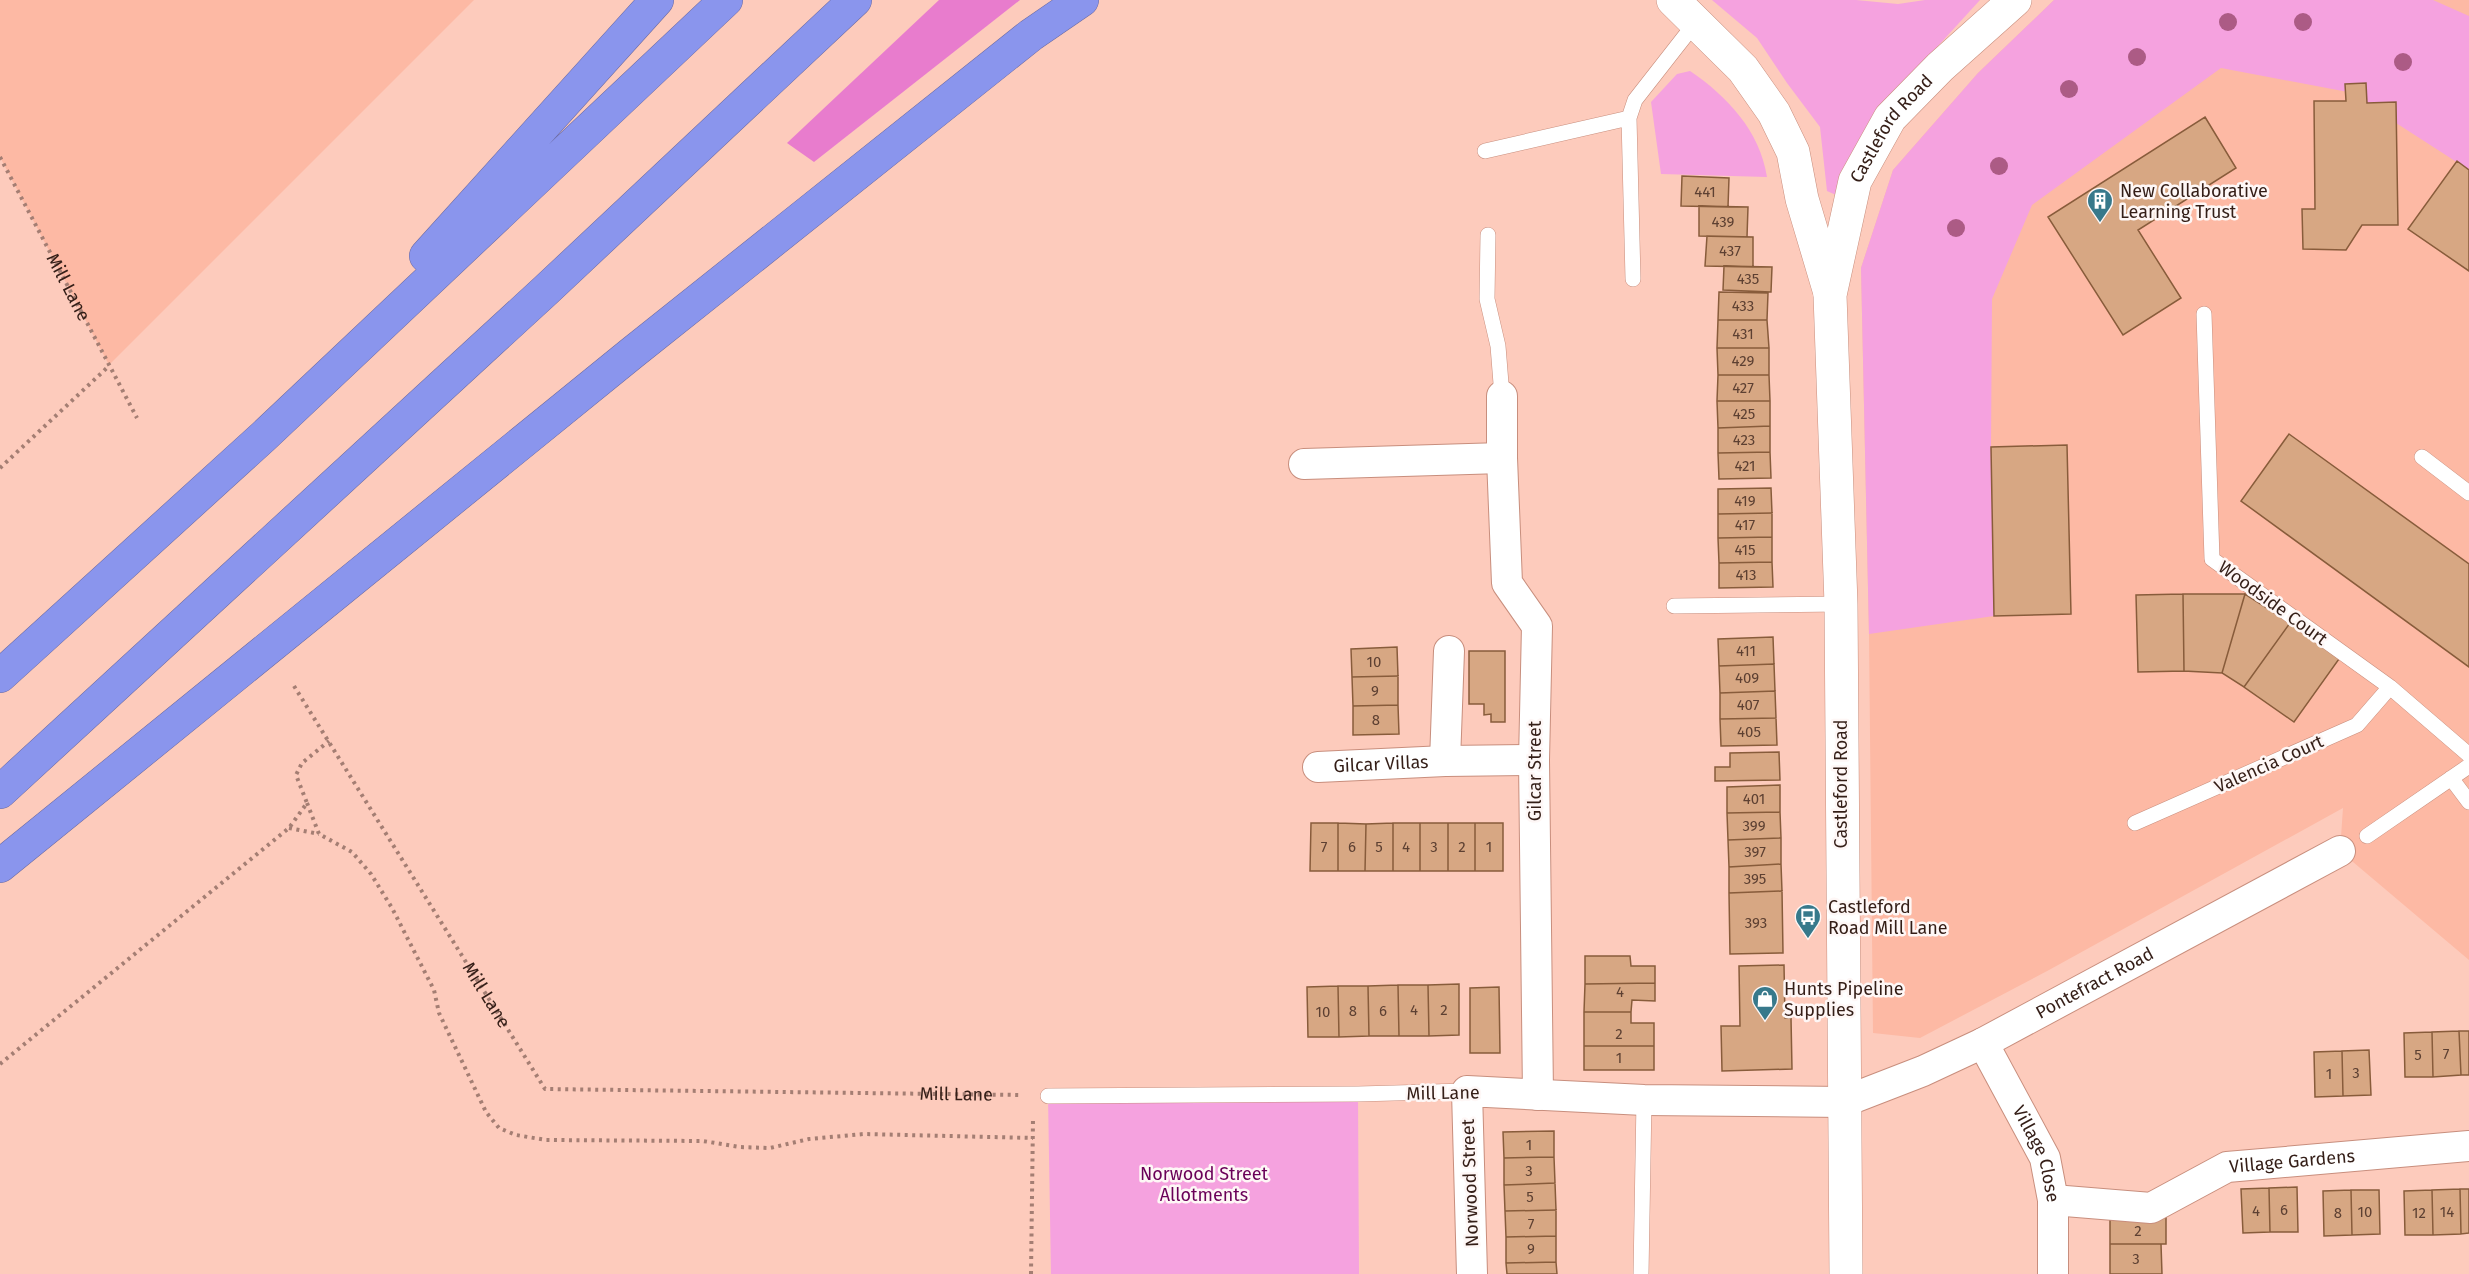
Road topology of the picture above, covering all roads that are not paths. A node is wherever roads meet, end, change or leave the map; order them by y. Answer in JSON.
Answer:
{"nodes":[{"id":1,"x":657,"y":0,"type":"edge"},
{"id":2,"x":726,"y":0,"type":"edge"},
{"id":3,"x":855,"y":0,"type":"edge"},
{"id":4,"x":1082,"y":0,"type":"edge"},
{"id":5,"x":1673,"y":0,"type":"edge"},
{"id":6,"x":2015,"y":0,"type":"edge"},
{"id":7,"x":1696,"y":22,"type":"junction"},
{"id":8,"x":1629,"y":118,"type":"junction"},
{"id":9,"x":1485,"y":152,"type":"dead end"},
{"id":10,"x":1488,"y":235,"type":"dead end"},
{"id":11,"x":1633,"y":279,"type":"dead end"},
{"id":12,"x":1830,"y":295,"type":"junction"},
{"id":13,"x":2204,"y":314,"type":"dead end"},
{"id":14,"x":1502,"y":396,"type":"joint"},
{"id":15,"x":264,"y":436,"type":"junction"},
{"id":16,"x":2422,"y":457,"type":"dead end"},
{"id":17,"x":1502,"y":458,"type":"junction"},
{"id":18,"x":1304,"y":464,"type":"dead end"},
{"id":19,"x":2469,"y":493,"type":"edge"},
{"id":20,"x":1840,"y":604,"type":"junction"},
{"id":21,"x":1674,"y":606,"type":"dead end"},
{"id":22,"x":1449,"y":651,"type":"dead end"},
{"id":23,"x":0,"y":676,"type":"edge"},
{"id":24,"x":2390,"y":687,"type":"junction"},
{"id":25,"x":2469,"y":755,"type":"edge"},
{"id":26,"x":1534,"y":760,"type":"junction"},
{"id":27,"x":1445,"y":761,"type":"junction"},
{"id":28,"x":2469,"y":766,"type":"edge"},
{"id":29,"x":1318,"y":767,"type":"dead end"},
{"id":30,"x":2451,"y":778,"type":"junction"},
{"id":31,"x":0,"y":792,"type":"edge"},
{"id":32,"x":2469,"y":802,"type":"edge"},
{"id":33,"x":2135,"y":823,"type":"dead end"},
{"id":34,"x":2367,"y":836,"type":"dead end"},
{"id":35,"x":2340,"y":851,"type":"dead end"},
{"id":36,"x":0,"y":866,"type":"edge"},
{"id":37,"x":1983,"y":1043,"type":"junction"},
{"id":38,"x":1467,"y":1091,"type":"junction"},
{"id":39,"x":1538,"y":1095,"type":"junction"},
{"id":40,"x":1041,"y":1096,"type":"road end"},
{"id":41,"x":1644,"y":1100,"type":"junction"},
{"id":42,"x":1844,"y":1102,"type":"junction"},
{"id":43,"x":2469,"y":1146,"type":"edge"},
{"id":44,"x":2054,"y":1200,"type":"junction"},
{"id":45,"x":1472,"y":1274,"type":"edge"},
{"id":46,"x":1641,"y":1274,"type":"edge"},
{"id":47,"x":1846,"y":1274,"type":"edge"},
{"id":48,"x":2053,"y":1274,"type":"edge"}],
"edges":[{"from":1,"to":15,"type":"highway"},
{"from":2,"to":15,"type":"highway"},
{"from":3,"to":31,"type":"highway"},
{"from":4,"to":36,"type":"highway"},
{"from":5,"to":7,"type":"street","name":"Castleford Road"},
{"from":6,"to":12,"type":"street","name":"Castleford Road"},
{"from":7,"to":8,"type":"lane"},
{"from":7,"to":12,"type":"street","name":"Castleford Road"},
{"from":8,"to":9,"type":"lane"},
{"from":8,"to":11,"type":"lane"},
{"from":10,"to":14,"type":"lane"},
{"from":12,"to":20,"type":"street","name":"Castleford Road"},
{"from":13,"to":24,"type":"lane","name":"Woodside Court"},
{"from":14,"to":17,"type":"street","name":"Gilcar Street"},
{"from":15,"to":23,"type":"highway"},
{"from":16,"to":19,"type":"lane"},
{"from":17,"to":18,"type":"street"},
{"from":17,"to":26,"type":"street","name":"Gilcar Street"},
{"from":20,"to":21,"type":"lane"},
{"from":20,"to":42,"type":"street","name":"Castleford Road"},
{"from":22,"to":27,"type":"street","name":"Gilcar Villas"},
{"from":24,"to":25,"type":"lane","name":"Woodside Court"},
{"from":24,"to":33,"type":"lane","name":"Valencia Court"},
{"from":26,"to":27,"type":"street","name":"Gilcar Villas"},
{"from":26,"to":39,"type":"street","name":"Gilcar Street"},
{"from":27,"to":29,"type":"street","name":"Gilcar Villas"},
{"from":28,"to":30,"type":"lane"},
{"from":30,"to":32,"type":"lane"},
{"from":30,"to":34,"type":"lane"},
{"from":35,"to":37,"type":"street","name":"Pontefract Road"},
{"from":37,"to":42,"type":"street","name":"Pontefract Road"},
{"from":37,"to":44,"type":"street","name":"Village Close"},
{"from":38,"to":39,"type":"street","name":"Mill Lane"},
{"from":38,"to":40,"type":"lane","name":"Mill Lane"},
{"from":38,"to":45,"type":"street","name":"Norwood Street"},
{"from":39,"to":41,"type":"street","name":"Mill Lane"},
{"from":41,"to":42,"type":"street","name":"Mill Lane"},
{"from":41,"to":46,"type":"lane"},
{"from":42,"to":47,"type":"street","name":"Castleford Road"},
{"from":43,"to":44,"type":"street","name":"Village Gardens"},
{"from":44,"to":48,"type":"street","name":"Village Close"}]}
